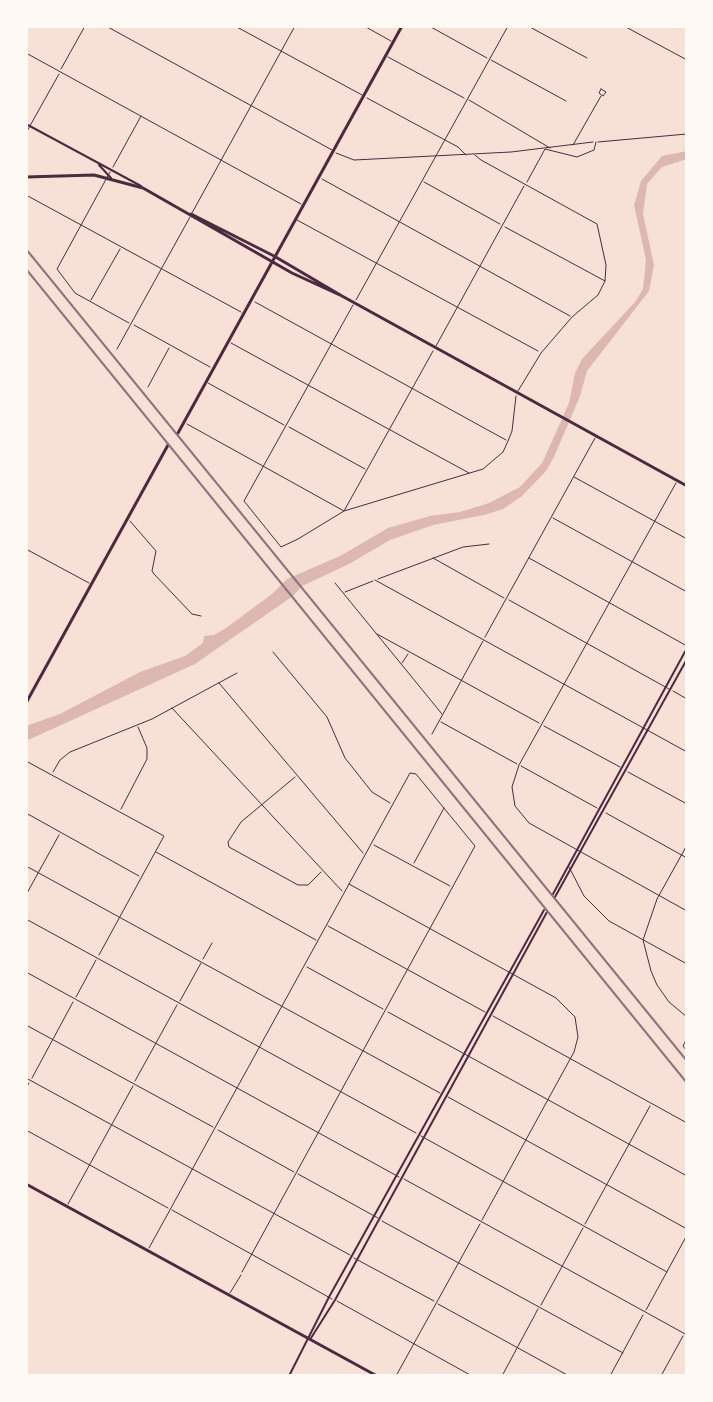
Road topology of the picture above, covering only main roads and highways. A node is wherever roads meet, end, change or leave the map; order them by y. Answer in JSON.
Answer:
{"nodes":[{"id":1,"x":402,"y":26,"type":"edge"},
{"id":2,"x":26,"y":177,"type":"edge"},
{"id":3,"x":273,"y":259,"type":"junction"},
{"id":4,"x":177,"y":431,"type":"dead end"},
{"id":5,"x":168,"y":446,"type":"dead end"},
{"id":6,"x":687,"y":486,"type":"edge"},
{"id":7,"x":26,"y":703,"type":"edge"},
{"id":8,"x":26,"y":1184,"type":"edge"},
{"id":9,"x":377,"y":1376,"type":"edge"}],
"edges":[{"from":1,"to":3,"type":"main road"},
{"from":2,"to":3,"type":"main road"},
{"from":3,"to":4,"type":"main road"},
{"from":3,"to":6,"type":"main road"},
{"from":5,"to":7,"type":"main road"},
{"from":8,"to":9,"type":"main road"}]}
